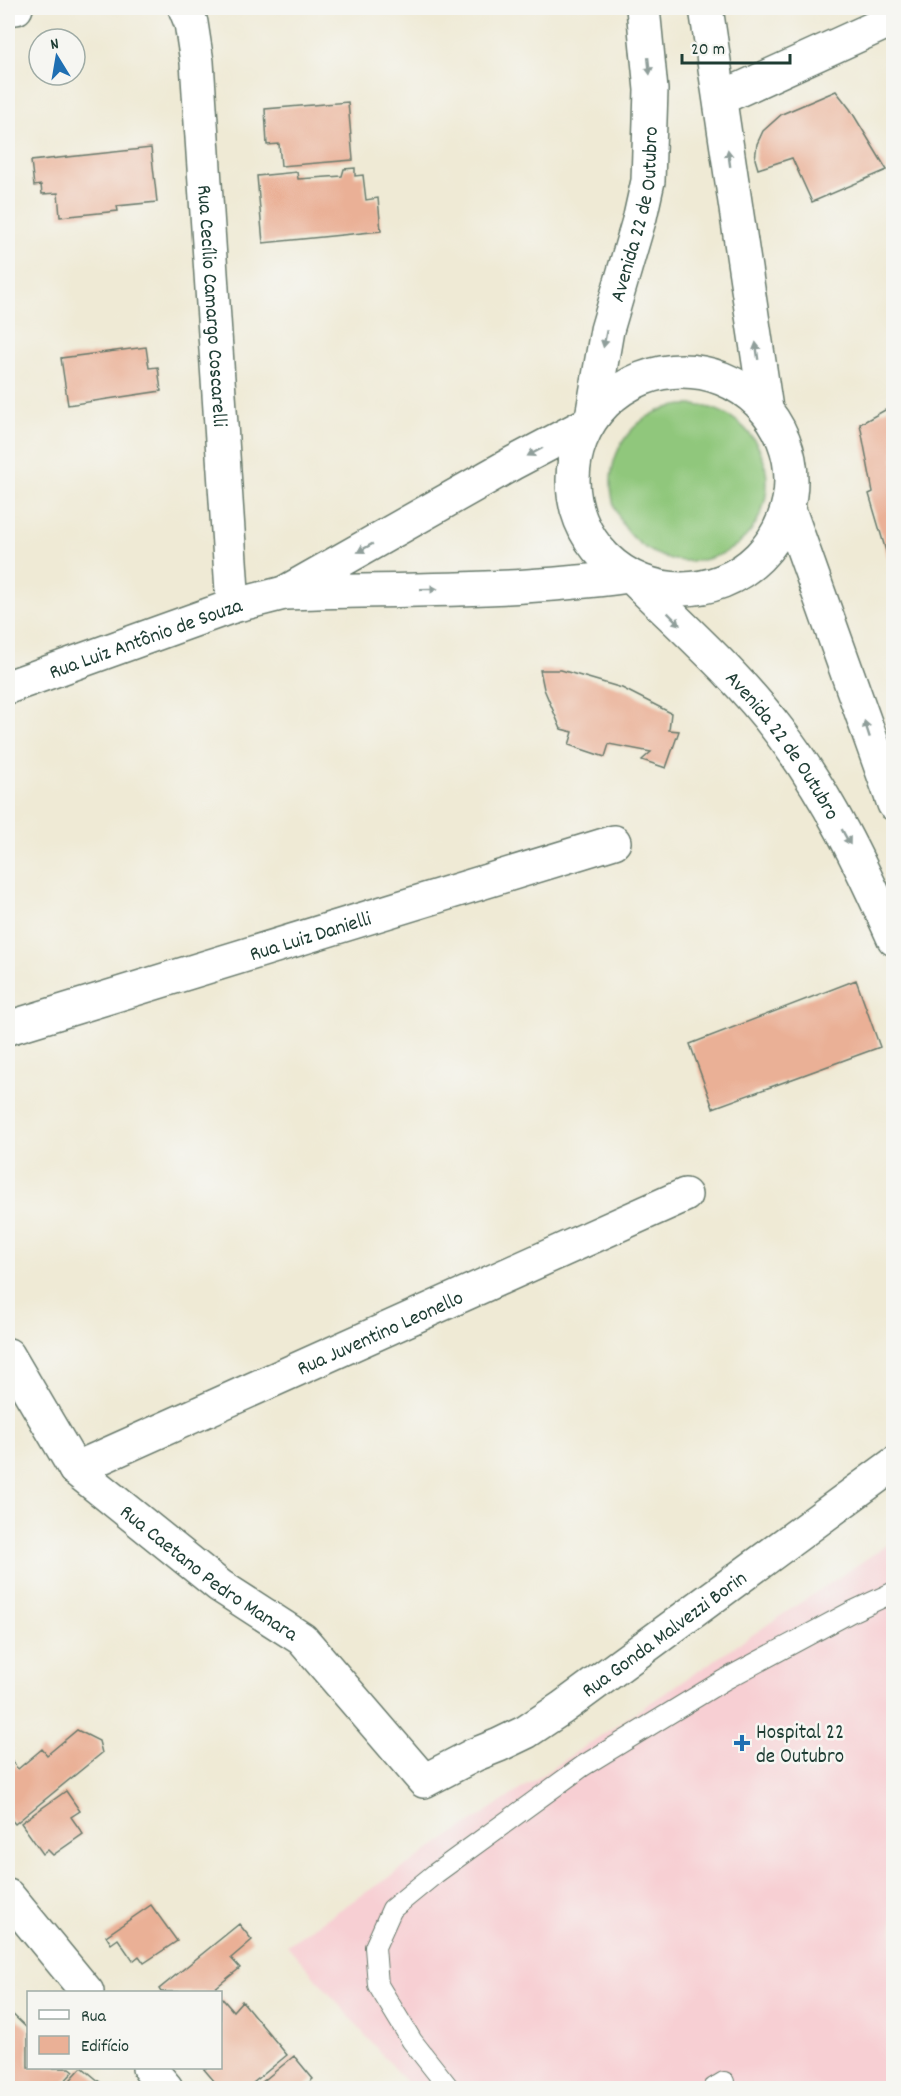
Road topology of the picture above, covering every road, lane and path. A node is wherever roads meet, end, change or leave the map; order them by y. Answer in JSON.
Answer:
{"nodes":[{"id":1,"x":16,"y":8,"type":"edge"},
{"id":2,"x":185,"y":8,"type":"edge"},
{"id":3,"x":643,"y":8,"type":"edge"},
{"id":4,"x":706,"y":8,"type":"edge"},
{"id":5,"x":8,"y":9,"type":"edge"},
{"id":6,"x":894,"y":19,"type":"edge"},
{"id":7,"x":721,"y":98,"type":"junction"},
{"id":8,"x":766,"y":409,"type":"junction"},
{"id":9,"x":589,"y":421,"type":"junction"},
{"id":10,"x":788,"y":507,"type":"junction"},
{"id":11,"x":631,"y":577,"type":"junction"},
{"id":12,"x":285,"y":593,"type":"junction"},
{"id":13,"x":233,"y":606,"type":"junction"},
{"id":14,"x":8,"y":687,"type":"edge"},
{"id":15,"x":894,"y":804,"type":"edge"},
{"id":16,"x":614,"y":842,"type":"dead end"},
{"id":17,"x":894,"y":939,"type":"edge"},
{"id":18,"x":8,"y":1028,"type":"edge"},
{"id":19,"x":685,"y":1195,"type":"dead end"},
{"id":20,"x":8,"y":1355,"type":"edge"},
{"id":21,"x":894,"y":1464,"type":"edge"},
{"id":22,"x":75,"y":1469,"type":"junction"},
{"id":23,"x":894,"y":1592,"type":"edge"},
{"id":24,"x":424,"y":1781,"type":"joint"},
{"id":25,"x":8,"y":1896,"type":"edge"},
{"id":26,"x":86,"y":1991,"type":"edge"},
{"id":27,"x":151,"y":2069,"type":"edge"},
{"id":28,"x":166,"y":2088,"type":"edge"},
{"id":29,"x":449,"y":2088,"type":"edge"}],
"edges":[{"from":1,"to":5,"type":"street"},
{"from":2,"to":13,"type":"street","name":"Rua Cecílio Camargo Coscarelli"},
{"from":3,"to":9,"type":"street","name":"Avenida 22 de Outubro","one_way":true},
{"from":4,"to":7,"type":"street"},
{"from":6,"to":7,"type":"street"},
{"from":8,"to":7,"type":"street","one_way":true},
{"from":8,"to":9,"type":"street"},
{"from":8,"to":10,"type":"street"},
{"from":9,"to":11,"type":"street"},
{"from":9,"to":12,"type":"street","one_way":true},
{"from":10,"to":11,"type":"street"},
{"from":15,"to":10,"type":"street","one_way":true},
{"from":12,"to":11,"type":"street","one_way":true},
{"from":11,"to":17,"type":"street","name":"Avenida 22 de Outubro","one_way":true},
{"from":12,"to":13,"type":"street","name":"Rua Luiz Antônio de Souza"},
{"from":13,"to":14,"type":"street","name":"Rua Luiz Antônio de Souza"},
{"from":16,"to":18,"type":"street","name":"Rua Luiz Danielli"},
{"from":19,"to":22,"type":"street","name":"Rua Juventino Leonello"},
{"from":20,"to":22,"type":"street","name":"Rua Caetano Pedro Manara"},
{"from":21,"to":24,"type":"street","name":"Rua Gonda Malvezzi Borin"},
{"from":22,"to":24,"type":"street","name":"Rua Caetano Pedro Manara"},
{"from":23,"to":29,"type":"lane"},
{"from":25,"to":26,"type":"street"},
{"from":27,"to":28,"type":"street"}]}
